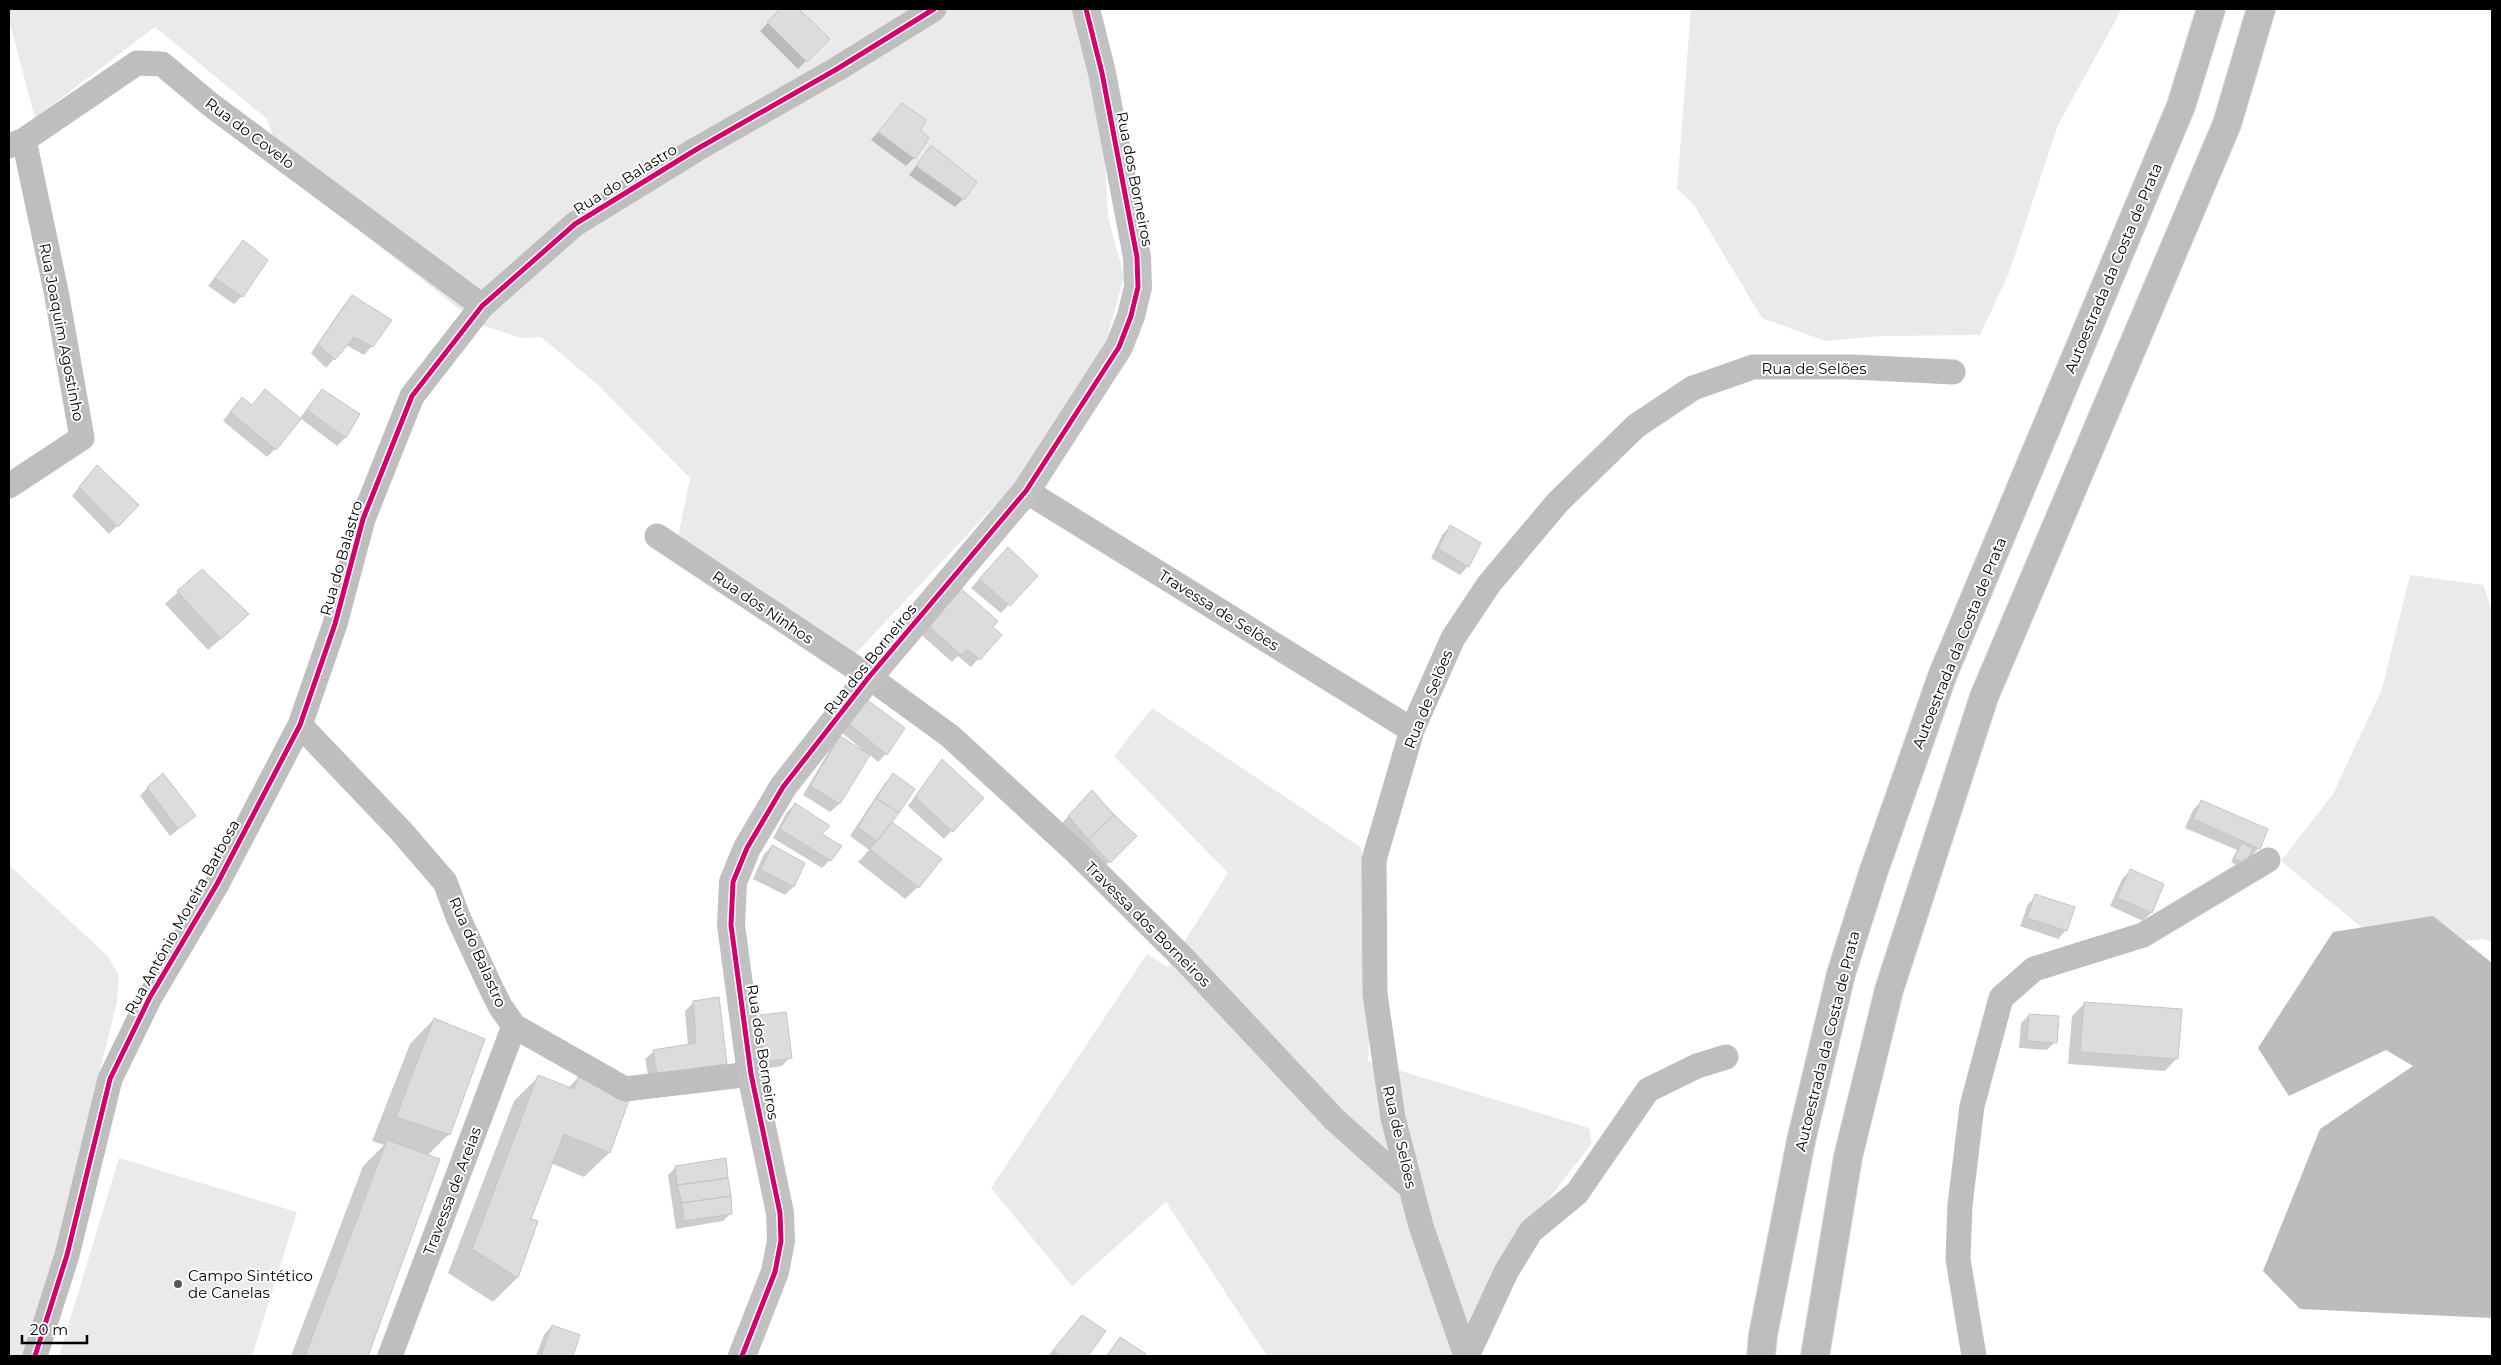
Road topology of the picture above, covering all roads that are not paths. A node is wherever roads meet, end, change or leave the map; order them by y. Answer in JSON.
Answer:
{"nodes":[{"id":1,"x":934,"y":9,"type":"edge"},
{"id":2,"x":1086,"y":9,"type":"edge"},
{"id":3,"x":2211,"y":9,"type":"edge"},
{"id":4,"x":2261,"y":9,"type":"edge"},
{"id":5,"x":17,"y":143,"type":"edge"},
{"id":6,"x":482,"y":306,"type":"junction"},
{"id":7,"x":1953,"y":372,"type":"dead end"},
{"id":8,"x":9,"y":486,"type":"edge"},
{"id":9,"x":1026,"y":491,"type":"junction"},
{"id":10,"x":658,"y":536,"type":"dead end"},
{"id":11,"x":869,"y":677,"type":"junction"},
{"id":12,"x":300,"y":725,"type":"junction"},
{"id":13,"x":1412,"y":730,"type":"junction"},
{"id":14,"x":2268,"y":860,"type":"dead end"},
{"id":15,"x":514,"y":1026,"type":"junction"},
{"id":16,"x":1726,"y":1057,"type":"dead end"},
{"id":17,"x":751,"y":1074,"type":"junction"},
{"id":18,"x":1411,"y":1188,"type":"junction"},
{"id":19,"x":35,"y":1356,"type":"edge"},
{"id":20,"x":390,"y":1356,"type":"edge"},
{"id":21,"x":742,"y":1356,"type":"edge"},
{"id":22,"x":1467,"y":1356,"type":"edge"},
{"id":23,"x":1761,"y":1356,"type":"edge"},
{"id":24,"x":1815,"y":1356,"type":"edge"},
{"id":25,"x":1974,"y":1356,"type":"edge"}],
"edges":[{"from":1,"to":6,"type":"street","name":"Rua do Balastro"},
{"from":2,"to":9,"type":"street","name":"Rua dos Borneiros"},
{"from":3,"to":23,"type":"highway","name":"Autoestrada da Costa de Prata"},
{"from":4,"to":24,"type":"highway"},
{"from":5,"to":6,"type":"street","name":"Rua do Covelo"},
{"from":5,"to":8,"type":"street","name":"Rua Joaquim Agostinho"},
{"from":6,"to":12,"type":"street","name":"Rua do Balastro"},
{"from":7,"to":13,"type":"street","name":"Rua de Selões"},
{"from":9,"to":11,"type":"street","name":"Rua dos Borneiros"},
{"from":9,"to":13,"type":"street","name":"Travessa de Selões"},
{"from":10,"to":11,"type":"street","name":"Rua dos Ninhos"},
{"from":11,"to":17,"type":"street","name":"Rua dos Borneiros"},
{"from":11,"to":18,"type":"street","name":"Travessa dos Borneiros"},
{"from":12,"to":15,"type":"street","name":"Rua do Balastro"},
{"from":12,"to":19,"type":"street","name":"Rua António Moreira Barbosa"},
{"from":13,"to":18,"type":"street","name":"Rua de Selões"},
{"from":14,"to":25,"type":"street"},
{"from":15,"to":17,"type":"street","name":"Rua do Balastro"},
{"from":15,"to":20,"type":"street","name":"Travessa de Areias"},
{"from":16,"to":22,"type":"street"},
{"from":17,"to":21,"type":"street","name":"Rua dos Borneiros"},
{"from":18,"to":22,"type":"street","name":"Rua de Selões"}]}
